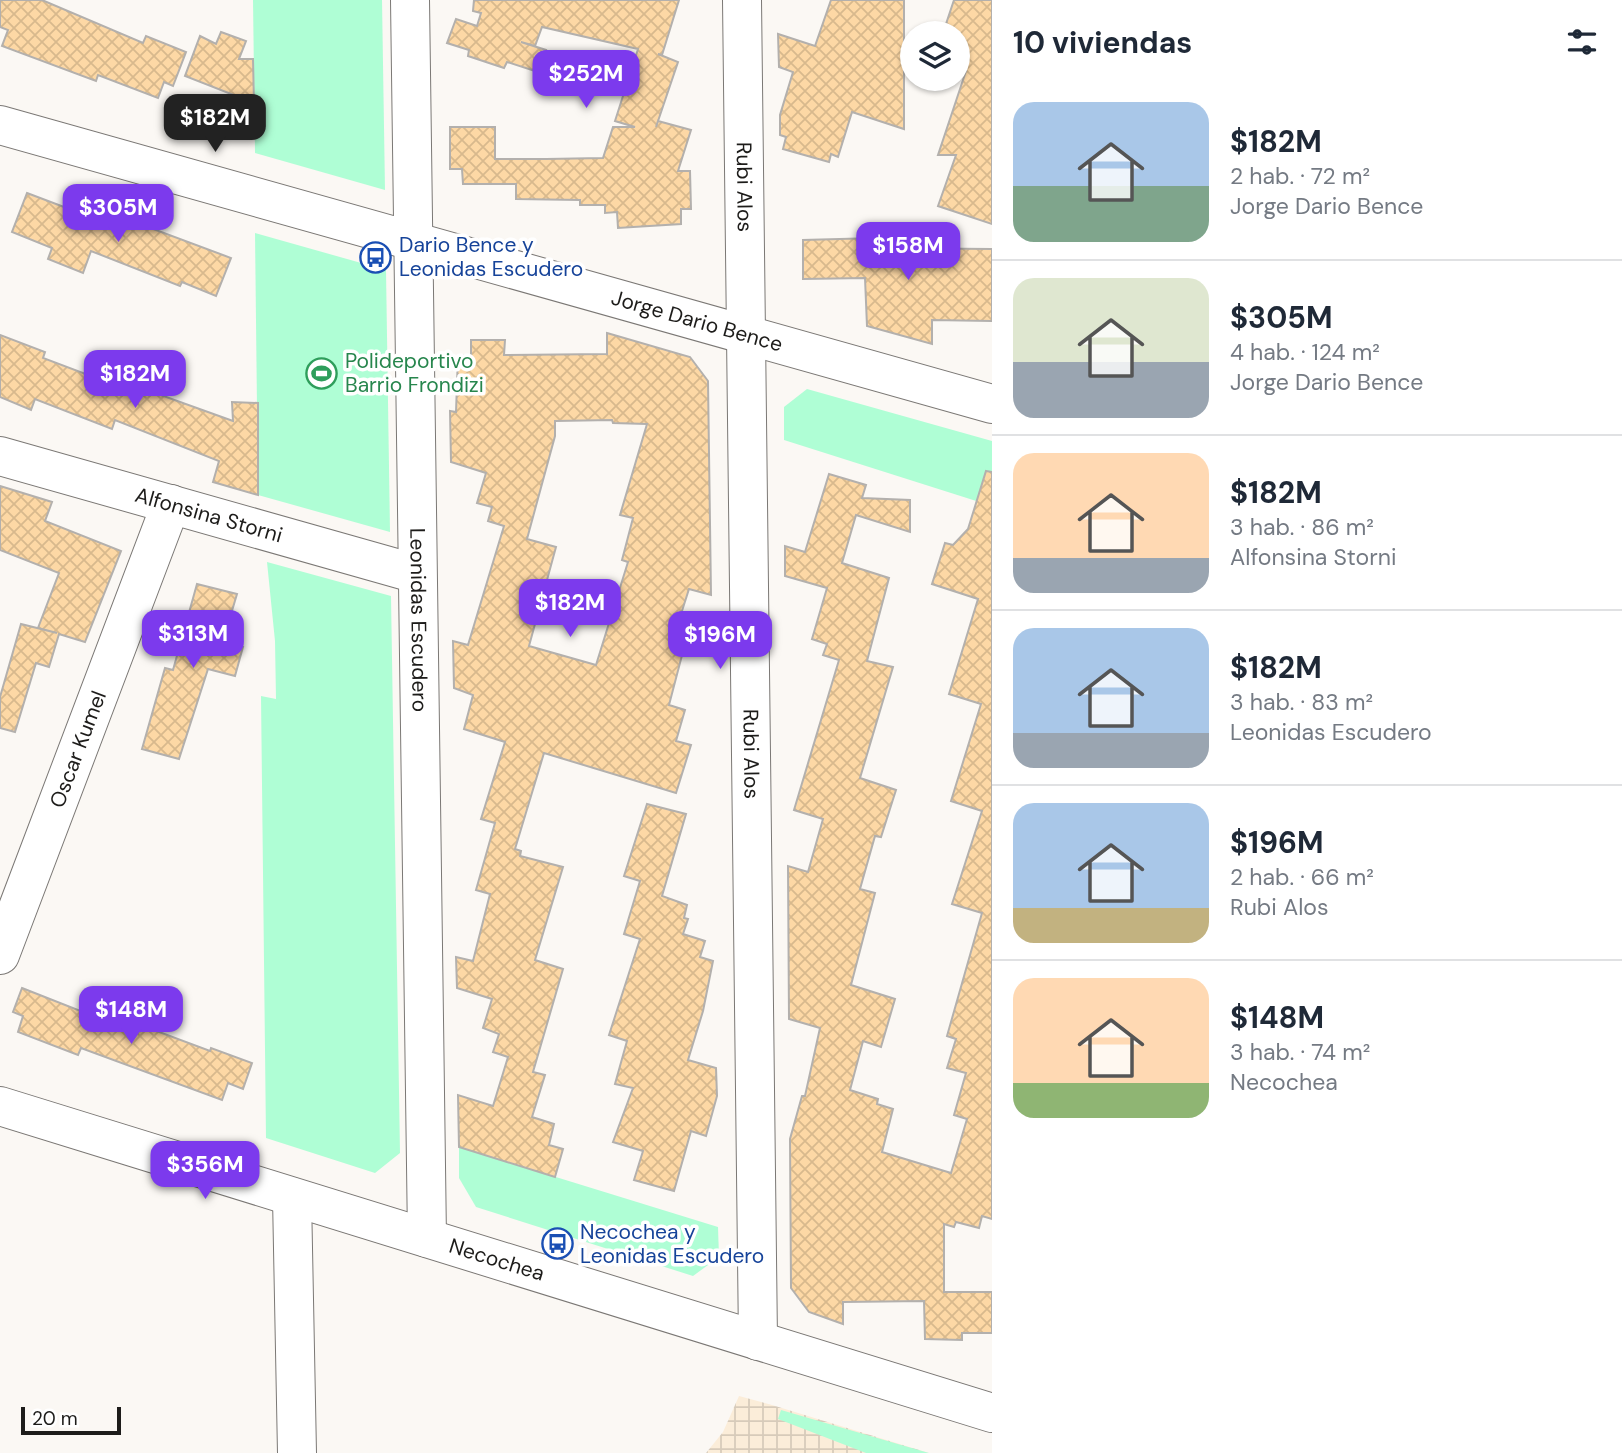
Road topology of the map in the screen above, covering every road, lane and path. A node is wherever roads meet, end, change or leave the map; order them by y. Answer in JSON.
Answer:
{"nodes":[{"id":1,"x":410,"y":0,"type":"edge"},
{"id":2,"x":742,"y":0,"type":"edge"},
{"id":3,"x":0,"y":125,"type":"edge"},
{"id":4,"x":413,"y":241,"type":"junction"},
{"id":5,"x":746,"y":335,"type":"junction"},
{"id":6,"x":992,"y":404,"type":"edge"},
{"id":7,"x":0,"y":456,"type":"edge"},
{"id":8,"x":171,"y":504,"type":"junction"},
{"id":9,"x":417,"y":574,"type":"junction"},
{"id":10,"x":0,"y":955,"type":"edge"},
{"id":11,"x":0,"y":1106,"type":"edge"},
{"id":12,"x":292,"y":1197,"type":"junction"},
{"id":13,"x":427,"y":1238,"type":"junction"},
{"id":14,"x":758,"y":1341,"type":"junction"},
{"id":15,"x":992,"y":1413,"type":"edge"},
{"id":16,"x":297,"y":1453,"type":"edge"}],
"edges":[{"from":1,"to":4,"type":"street","name":"Leonidas Escudero"},
{"from":2,"to":5,"type":"street","name":"Rubi Alos"},
{"from":3,"to":4,"type":"street","name":"Jorge Dario Bence"},
{"from":4,"to":5,"type":"street","name":"Jorge Dario Bence"},
{"from":4,"to":9,"type":"street","name":"Leonidas Escudero"},
{"from":5,"to":6,"type":"street","name":"Jorge Dario Bence"},
{"from":5,"to":14,"type":"street","name":"Rubi Alos"},
{"from":7,"to":8,"type":"street","name":"Alfonsina Storni"},
{"from":8,"to":9,"type":"street","name":"Alfonsina Storni"},
{"from":8,"to":10,"type":"street","name":"Oscar Kumel"},
{"from":9,"to":13,"type":"street","name":"Leonidas Escudero"},
{"from":11,"to":12,"type":"street","name":"Necochea"},
{"from":12,"to":13,"type":"street","name":"Necochea"},
{"from":12,"to":16,"type":"street"},
{"from":13,"to":14,"type":"street","name":"Necochea"},
{"from":14,"to":15,"type":"street","name":"Necochea"}]}
